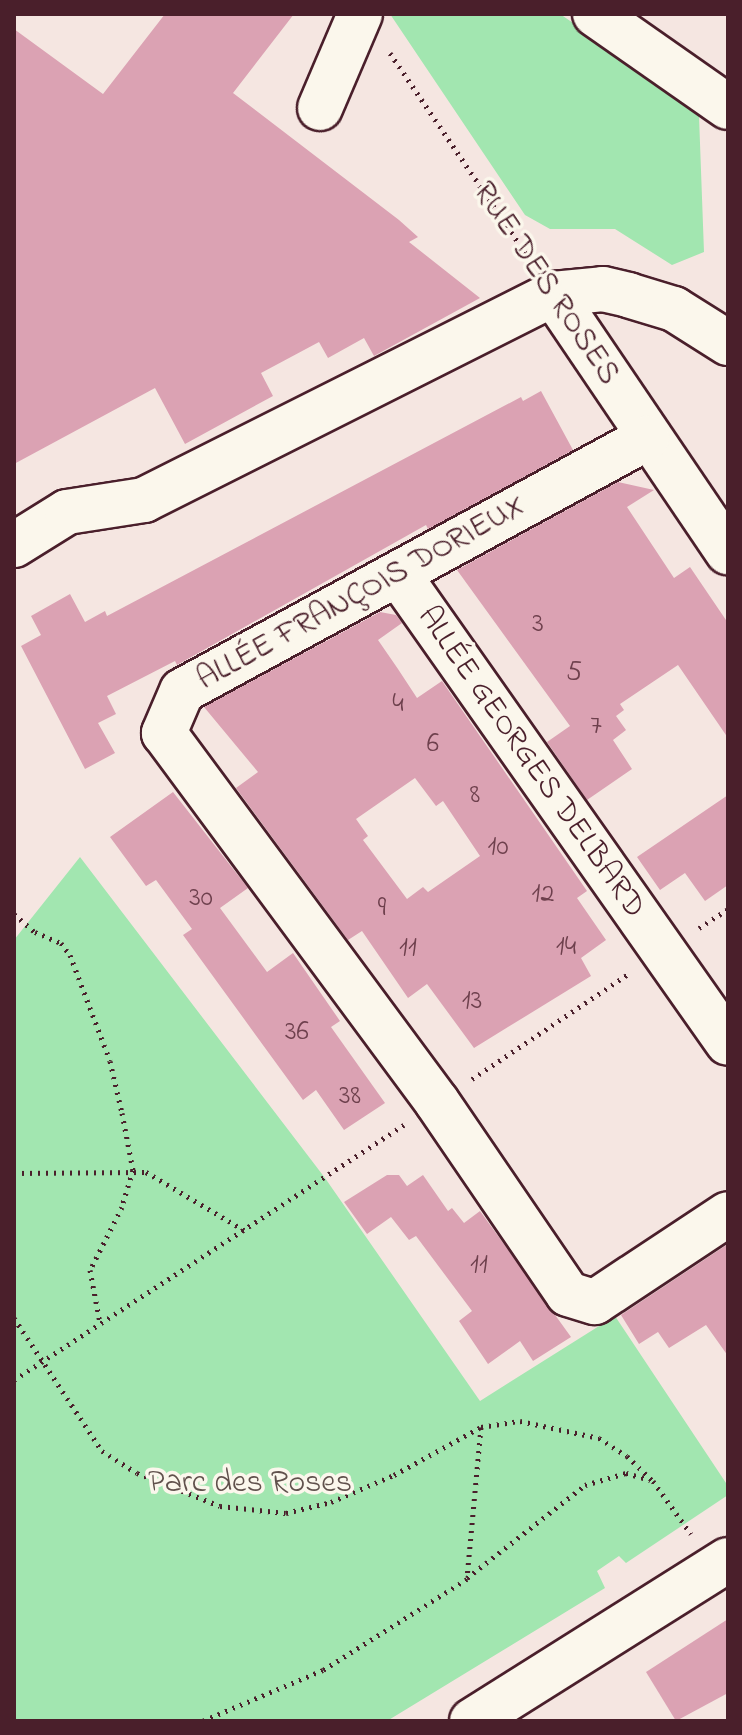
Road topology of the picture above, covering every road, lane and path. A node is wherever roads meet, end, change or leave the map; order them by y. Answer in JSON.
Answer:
{"nodes":[{"id":1,"x":595,"y":14,"type":"edge"},
{"id":2,"x":370,"y":27,"type":"edge"},
{"id":3,"x":728,"y":107,"type":"edge"},
{"id":4,"x":320,"y":108,"type":"dead end"},
{"id":5,"x":553,"y":294,"type":"junction"},
{"id":6,"x":728,"y":343,"type":"edge"},
{"id":7,"x":647,"y":438,"type":"junction"},
{"id":8,"x":14,"y":545,"type":"edge"},
{"id":9,"x":728,"y":552,"type":"edge"},
{"id":10,"x":398,"y":574,"type":"junction"},
{"id":11,"x":728,"y":909,"type":"edge"},
{"id":12,"x":14,"y":914,"type":"edge"},
{"id":13,"x":661,"y":952,"type":"junction"},
{"id":14,"x":728,"y":1043,"type":"edge"},
{"id":15,"x":437,"y":1102,"type":"junction"},
{"id":16,"x":133,"y":1170,"type":"junction"},
{"id":17,"x":14,"y":1173,"type":"edge"},
{"id":18,"x":728,"y":1214,"type":"edge"},
{"id":19,"x":244,"y":1230,"type":"junction"},
{"id":20,"x":14,"y":1318,"type":"edge"},
{"id":21,"x":100,"y":1323,"type":"junction"},
{"id":22,"x":41,"y":1361,"type":"junction"},
{"id":23,"x":14,"y":1380,"type":"edge"},
{"id":24,"x":481,"y":1427,"type":"junction"},
{"id":25,"x":653,"y":1481,"type":"junction"},
{"id":26,"x":711,"y":1549,"type":"edge"},
{"id":27,"x":467,"y":1579,"type":"junction"},
{"id":28,"x":202,"y":1721,"type":"edge"},
{"id":29,"x":472,"y":1721,"type":"edge"}],
"edges":[{"from":1,"to":3,"type":"street"},
{"from":2,"to":4,"type":"street"},
{"from":2,"to":5,"type":"path","name":"RUE DES ROSES"},
{"from":5,"to":6,"type":"street"},
{"from":5,"to":7,"type":"street","name":"RUE DES ROSES"},
{"from":5,"to":8,"type":"street"},
{"from":7,"to":9,"type":"street","name":"RUE DES ROSES"},
{"from":7,"to":10,"type":"street","name":"ALLÉE FRANÇOIS DORIEUX"},
{"from":10,"to":13,"type":"street","name":"ALLÉE GEORGES DELBARD"},
{"from":10,"to":15,"type":"street","name":"ALLÉE FRANÇOIS DORIEUX"},
{"from":11,"to":13,"type":"path"},
{"from":12,"to":16,"type":"path"},
{"from":13,"to":14,"type":"street","name":"ALLÉE GEORGES DELBARD"},
{"from":13,"to":15,"type":"path"},
{"from":15,"to":18,"type":"street"},
{"from":15,"to":19,"type":"path"},
{"from":16,"to":17,"type":"path"},
{"from":16,"to":19,"type":"path"},
{"from":16,"to":21,"type":"path"},
{"from":19,"to":21,"type":"path"},
{"from":20,"to":22,"type":"path"},
{"from":21,"to":22,"type":"path"},
{"from":22,"to":23,"type":"path"},
{"from":22,"to":24,"type":"path"},
{"from":24,"to":25,"type":"path"},
{"from":24,"to":27,"type":"path"},
{"from":25,"to":26,"type":"path"},
{"from":25,"to":27,"type":"path"},
{"from":26,"to":29,"type":"street"},
{"from":27,"to":28,"type":"path"}]}
